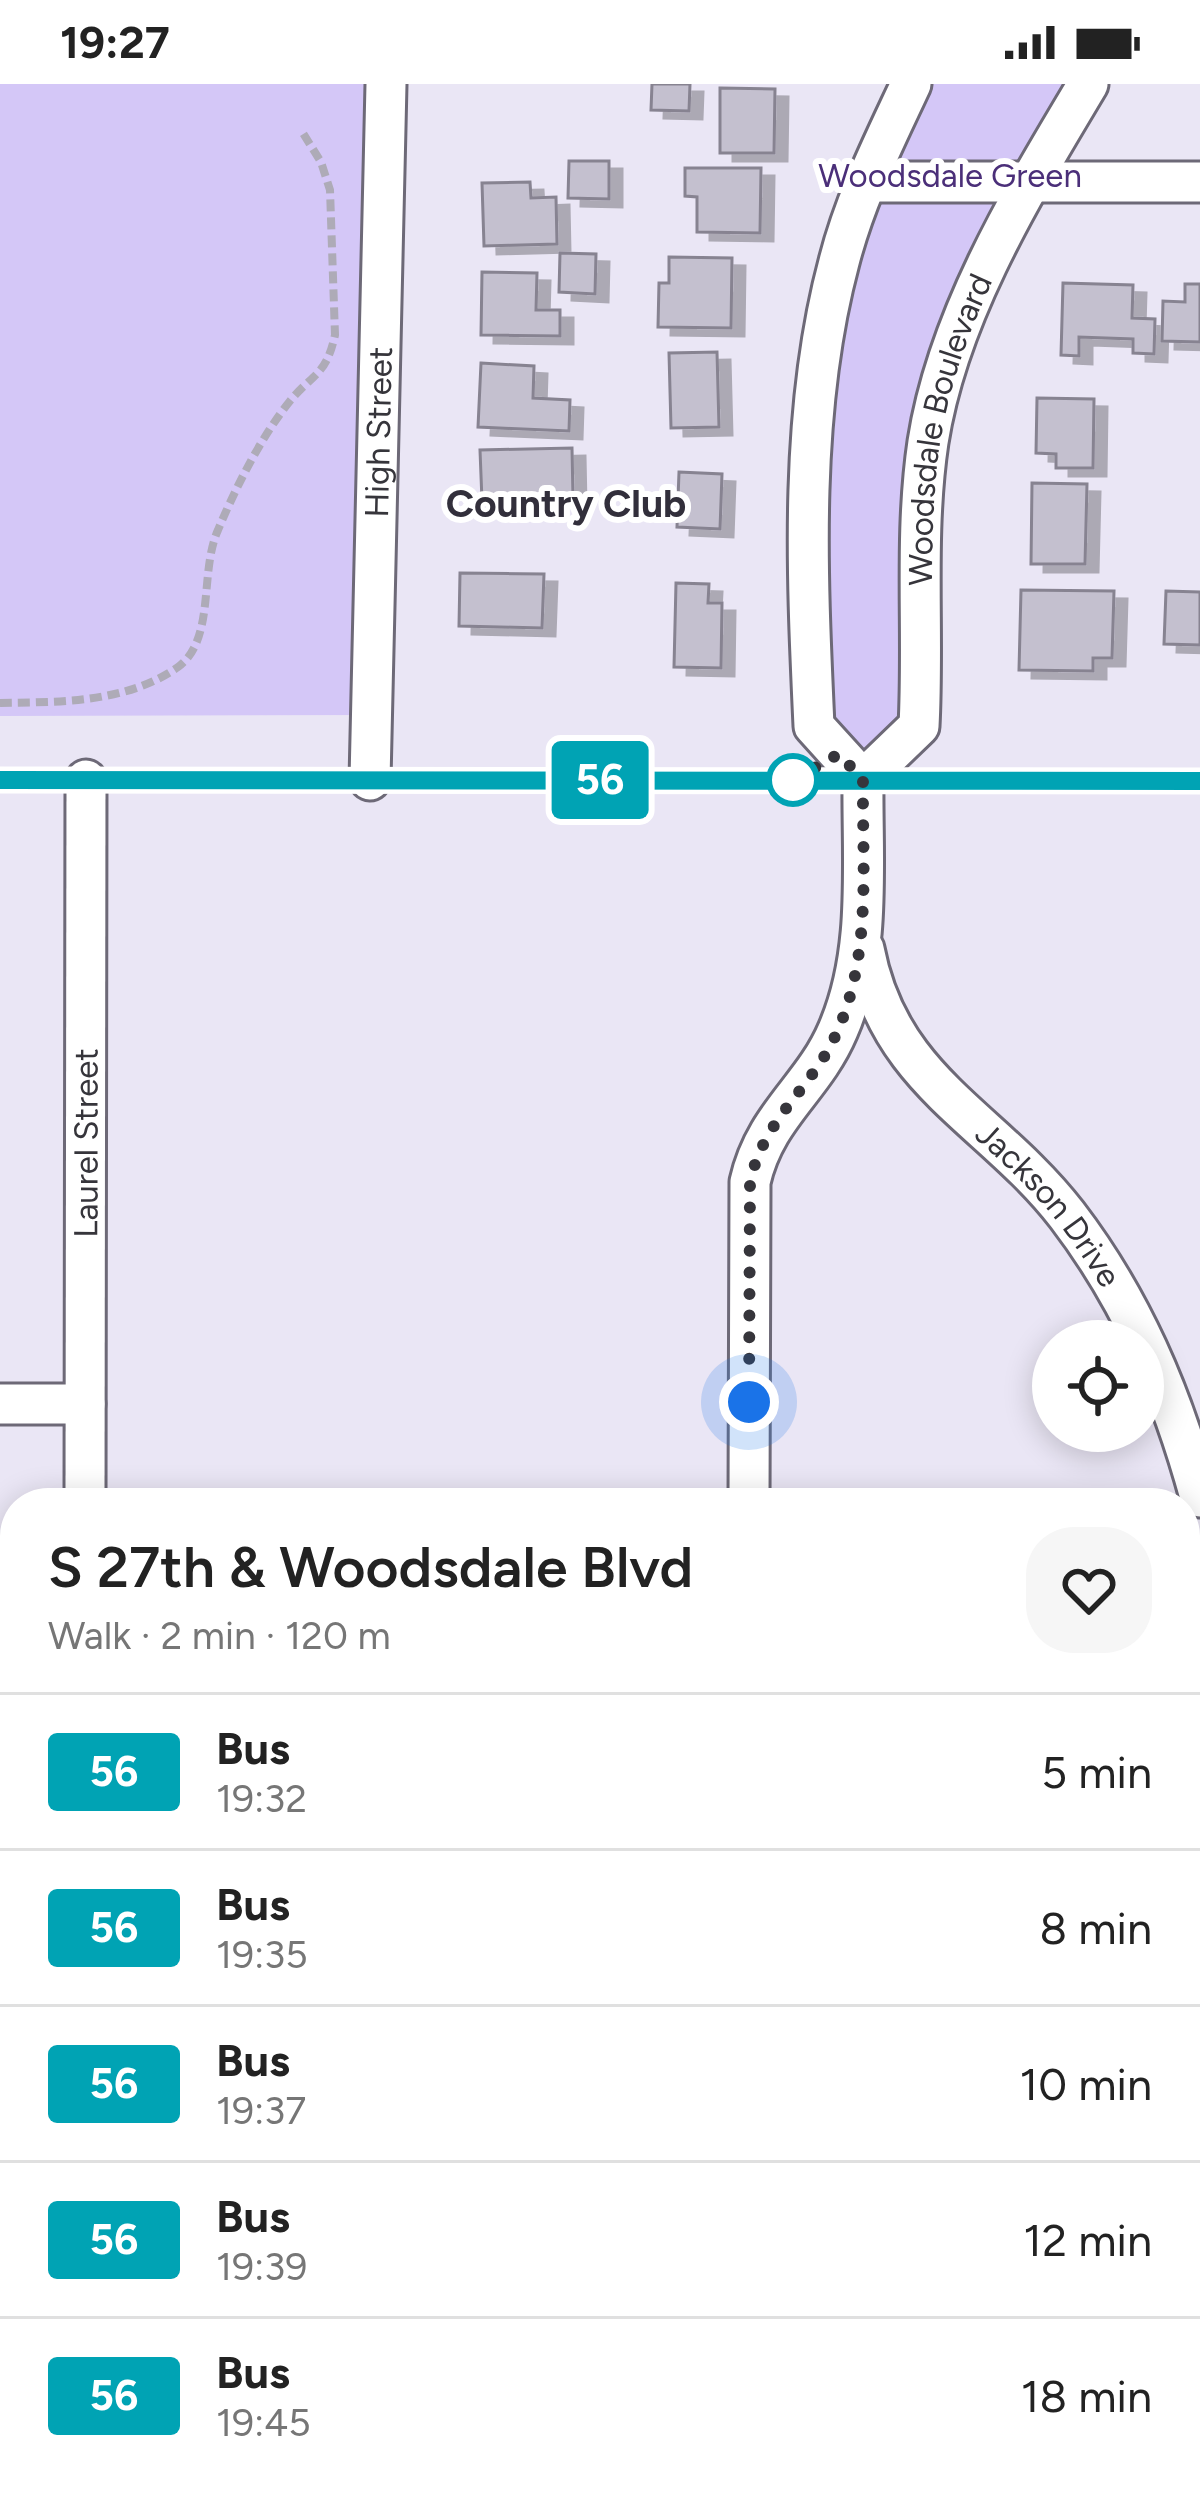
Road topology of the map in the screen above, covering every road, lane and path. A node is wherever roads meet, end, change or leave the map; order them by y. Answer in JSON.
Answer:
{"nodes":[{"id":1,"x":386,"y":84,"type":"edge"},
{"id":2,"x":911,"y":84,"type":"edge"},
{"id":3,"x":1088,"y":84,"type":"edge"},
{"id":4,"x":301,"y":130,"type":"dead end"},
{"id":5,"x":1030,"y":181,"type":"junction"},
{"id":6,"x":865,"y":182,"type":"junction"},
{"id":7,"x":1200,"y":182,"type":"edge"},
{"id":8,"x":0,"y":704,"type":"edge"},
{"id":9,"x":370,"y":780,"type":"dead end"},
{"id":10,"x":863,"y":780,"type":"junction"},
{"id":11,"x":86,"y":781,"type":"dead end"},
{"id":12,"x":862,"y":938,"type":"junction"},
{"id":13,"x":0,"y":1404,"type":"edge"},
{"id":14,"x":85,"y":1404,"type":"junction"},
{"id":15,"x":85,"y":1488,"type":"edge"},
{"id":16,"x":749,"y":1488,"type":"edge"},
{"id":17,"x":1198,"y":1488,"type":"edge"}],
"edges":[{"from":1,"to":9,"type":"street","name":"High Street"},
{"from":2,"to":6,"type":"street"},
{"from":3,"to":5,"type":"street","name":"Woodsdale Boulevard"},
{"from":4,"to":8,"type":"path"},
{"from":5,"to":6,"type":"street"},
{"from":5,"to":7,"type":"street"},
{"from":5,"to":10,"type":"street","name":"Woodsdale Boulevard"},
{"from":6,"to":10,"type":"street"},
{"from":10,"to":12,"type":"street"},
{"from":11,"to":14,"type":"street","name":"Laurel Street"},
{"from":12,"to":16,"type":"street"},
{"from":12,"to":17,"type":"street","name":"Jackson Drive"},
{"from":13,"to":14,"type":"street"},
{"from":14,"to":15,"type":"street","name":"Laurel Street"}]}
